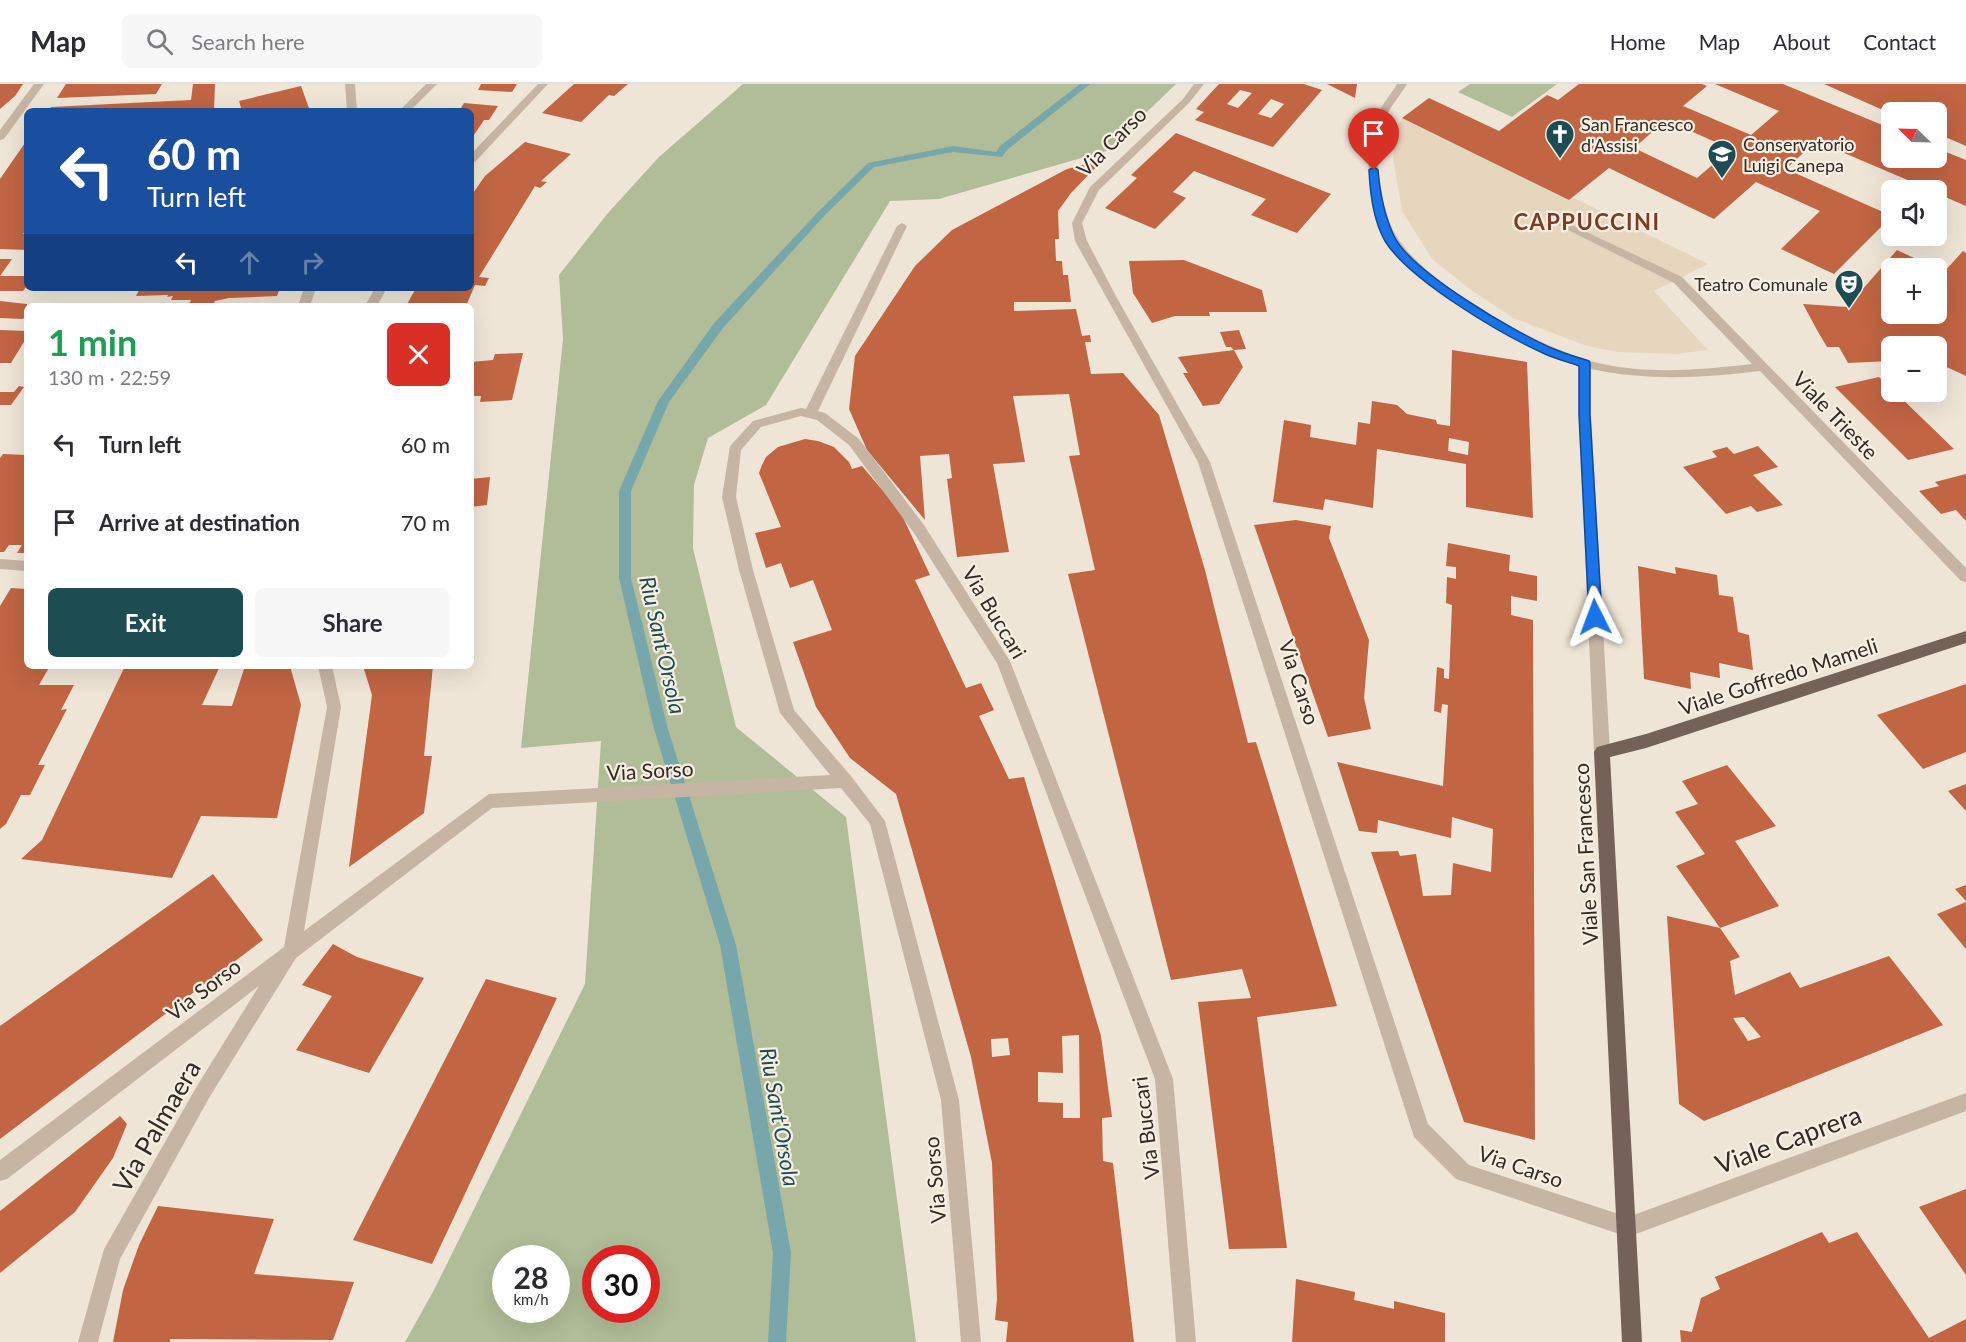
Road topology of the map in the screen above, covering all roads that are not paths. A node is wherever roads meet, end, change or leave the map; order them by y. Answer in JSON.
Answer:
{"nodes":[{"id":1,"x":39,"y":84,"type":"edge"},
{"id":2,"x":350,"y":84,"type":"edge"},
{"id":3,"x":432,"y":84,"type":"edge"},
{"id":4,"x":543,"y":84,"type":"edge"},
{"id":5,"x":1199,"y":84,"type":"edge"},
{"id":6,"x":1402,"y":84,"type":"edge"},
{"id":7,"x":352,"y":108,"type":"edge"},
{"id":8,"x":407,"y":108,"type":"edge"},
{"id":9,"x":0,"y":137,"type":"edge"},
{"id":10,"x":474,"y":157,"type":"edge"},
{"id":11,"x":1559,"y":223,"type":"dead end"},
{"id":12,"x":902,"y":226,"type":"dead end"},
{"id":13,"x":1585,"y":363,"type":"junction"},
{"id":14,"x":1762,"y":367,"type":"junction"},
{"id":15,"x":810,"y":414,"type":"junction"},
{"id":16,"x":0,"y":564,"type":"edge"},
{"id":17,"x":24,"y":566,"type":"edge"},
{"id":18,"x":1966,"y":577,"type":"edge"},
{"id":19,"x":1966,"y":637,"type":"edge"},
{"id":20,"x":326,"y":669,"type":"edge"},
{"id":21,"x":1602,"y":752,"type":"junction"},
{"id":22,"x":845,"y":782,"type":"junction"},
{"id":23,"x":294,"y":947,"type":"junction"},
{"id":24,"x":1966,"y":1102,"type":"edge"},
{"id":25,"x":0,"y":1172,"type":"edge"},
{"id":26,"x":1628,"y":1227,"type":"junction"},
{"id":27,"x":88,"y":1342,"type":"edge"},
{"id":28,"x":971,"y":1342,"type":"edge"},
{"id":29,"x":1186,"y":1342,"type":"edge"},
{"id":30,"x":1632,"y":1342,"type":"edge"}],
"edges":[{"from":1,"to":9,"type":"street"},
{"from":2,"to":7,"type":"street"},
{"from":3,"to":8,"type":"street"},
{"from":4,"to":10,"type":"street"},
{"from":5,"to":26,"type":"street","name":"Via Carso"},
{"from":6,"to":13,"type":"street"},
{"from":11,"to":14,"type":"street","name":"Viale Trieste"},
{"from":12,"to":15,"type":"street"},
{"from":13,"to":14,"type":"street"},
{"from":13,"to":21,"type":"street","name":"Viale San Francesco"},
{"from":14,"to":18,"type":"street","name":"Viale Trieste"},
{"from":15,"to":22,"type":"street"},
{"from":15,"to":29,"type":"street","name":"Via Buccari"},
{"from":16,"to":17,"type":"street"},
{"from":19,"to":21,"type":"main road","name":"Viale Goffredo Mameli"},
{"from":20,"to":23,"type":"street"},
{"from":21,"to":26,"type":"main road","name":"Viale San Francesco"},
{"from":22,"to":23,"type":"street","name":"Via Sorso"},
{"from":22,"to":28,"type":"street","name":"Via Sorso"},
{"from":23,"to":25,"type":"street","name":"Via Sorso"},
{"from":23,"to":27,"type":"street","name":"Via Palmaera"},
{"from":24,"to":26,"type":"street","name":"Viale Caprera"},
{"from":26,"to":30,"type":"main road","name":"Viale San Francesco"}]}
